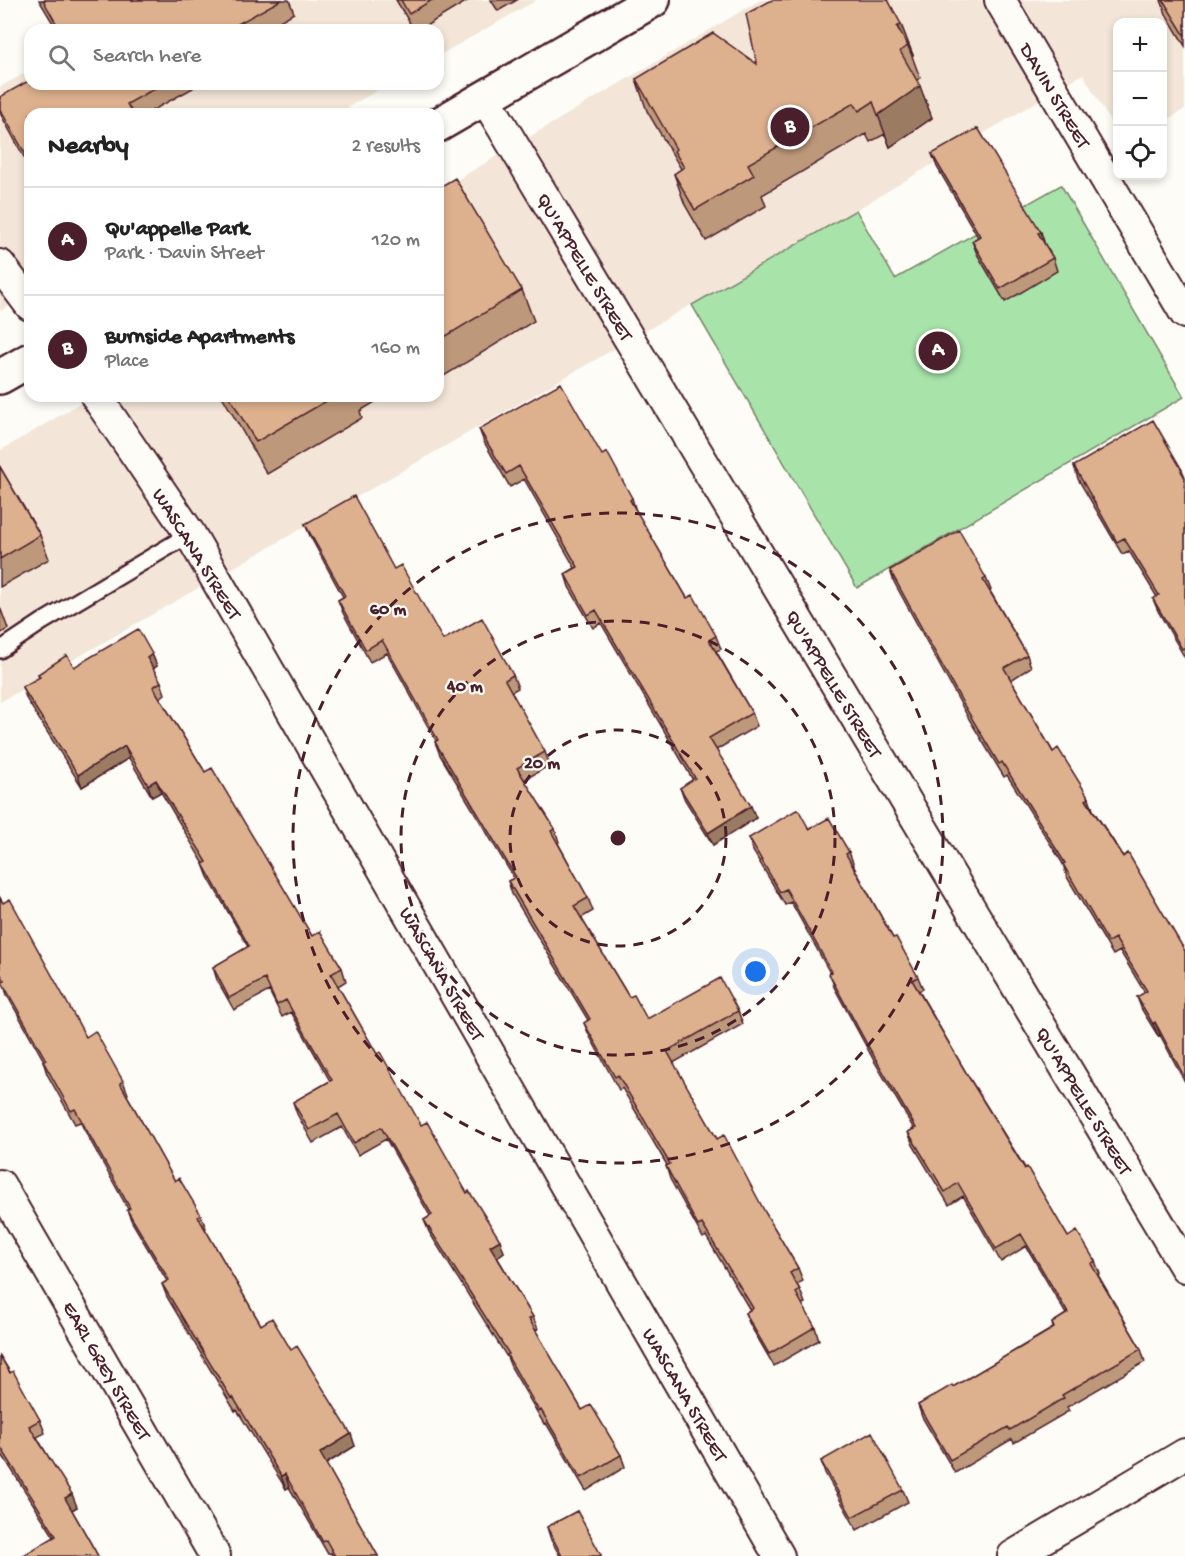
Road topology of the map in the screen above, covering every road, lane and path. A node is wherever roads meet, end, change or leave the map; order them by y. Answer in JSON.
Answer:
{"nodes":[{"id":1,"x":653,"y":0,"type":"edge"},
{"id":2,"x":1000,"y":0,"type":"edge"},
{"id":3,"x":485,"y":98,"type":"junction"},
{"id":4,"x":444,"y":122,"type":"edge"},
{"id":5,"x":0,"y":265,"type":"edge"},
{"id":6,"x":24,"y":297,"type":"edge"},
{"id":7,"x":1185,"y":313,"type":"edge"},
{"id":8,"x":24,"y":363,"type":"edge"},
{"id":9,"x":0,"y":377,"type":"edge"},
{"id":10,"x":100,"y":402,"type":"edge"},
{"id":11,"x":190,"y":534,"type":"junction"},
{"id":12,"x":0,"y":650,"type":"edge"},
{"id":13,"x":0,"y":1185,"type":"edge"},
{"id":14,"x":1185,"y":1267,"type":"edge"},
{"id":15,"x":1185,"y":1454,"type":"edge"},
{"id":16,"x":216,"y":1556,"type":"edge"},
{"id":17,"x":779,"y":1556,"type":"edge"},
{"id":18,"x":1013,"y":1556,"type":"edge"}],
"edges":[{"from":1,"to":3,"type":"main road"},
{"from":2,"to":7,"type":"street","name":"DAVIN STREET"},
{"from":3,"to":4,"type":"main road"},
{"from":3,"to":14,"type":"street","name":"QU'APPELLE STREET"},
{"from":5,"to":6,"type":"street"},
{"from":8,"to":9,"type":"main road"},
{"from":10,"to":11,"type":"street","name":"WASCANA STREET"},
{"from":11,"to":12,"type":"lane"},
{"from":11,"to":17,"type":"street","name":"WASCANA STREET"},
{"from":13,"to":16,"type":"street","name":"EARL GREY STREET"},
{"from":15,"to":18,"type":"street"}]}
